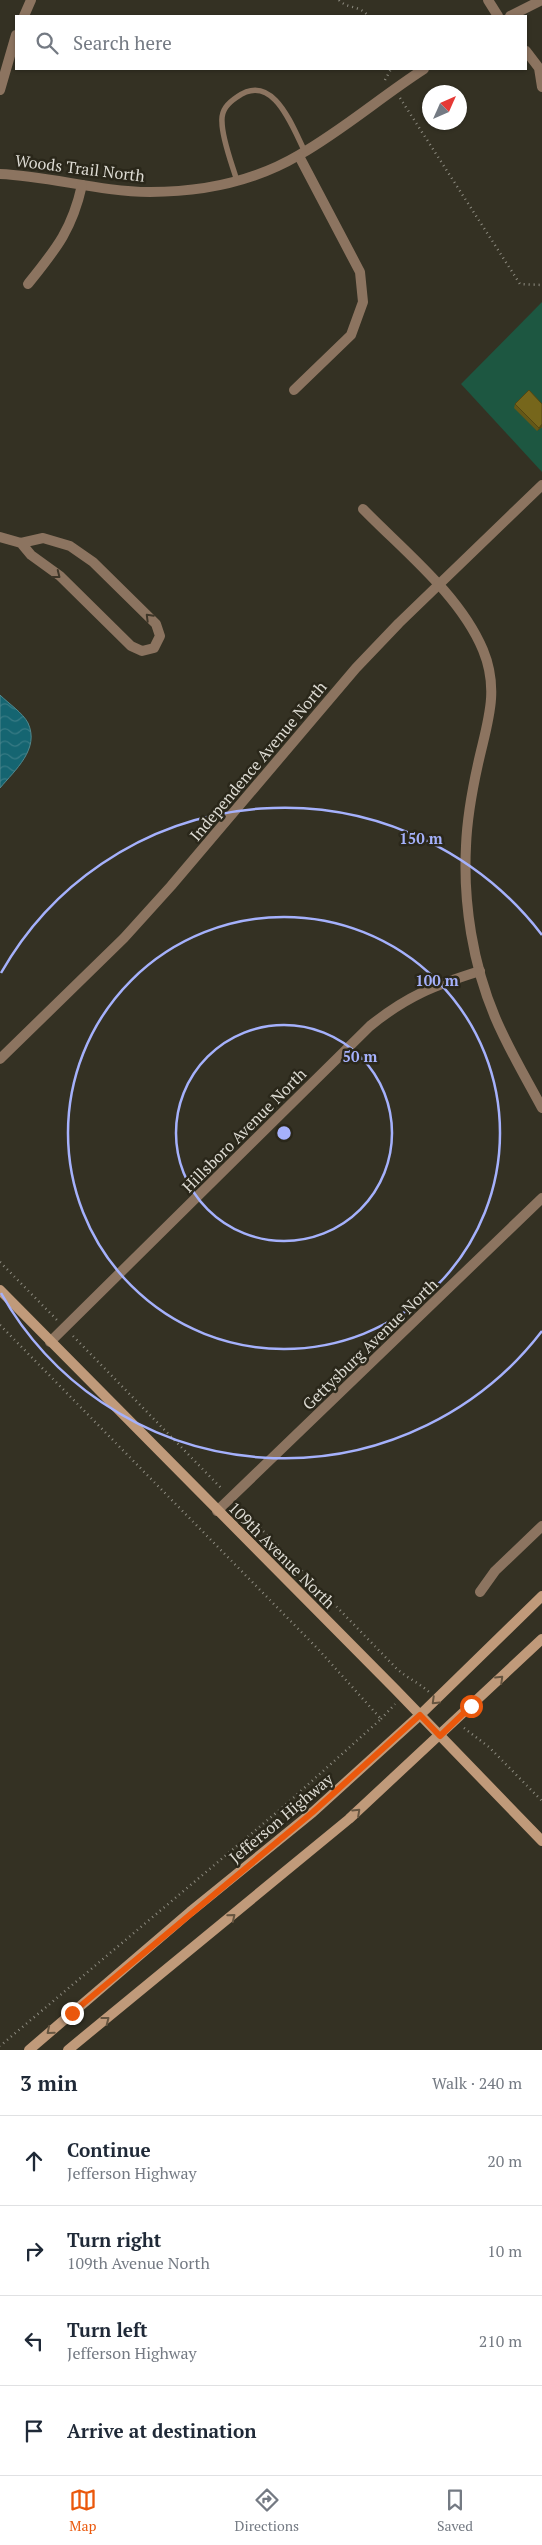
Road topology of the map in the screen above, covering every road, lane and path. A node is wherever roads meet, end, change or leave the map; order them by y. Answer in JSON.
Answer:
{"nodes":[{"id":1,"x":31,"y":0,"type":"edge"},
{"id":2,"x":339,"y":0,"type":"edge"},
{"id":3,"x":488,"y":0,"type":"edge"},
{"id":4,"x":542,"y":0,"type":"edge"},
{"id":5,"x":24,"y":15,"type":"edge"},
{"id":6,"x":367,"y":15,"type":"edge"},
{"id":7,"x":497,"y":15,"type":"edge"},
{"id":8,"x":512,"y":15,"type":"edge"},
{"id":9,"x":15,"y":38,"type":"edge"},
{"id":10,"x":527,"y":52,"type":"edge"},
{"id":11,"x":541,"y":68,"type":"edge"},
{"id":12,"x":422,"y":70,"type":"edge"},
{"id":13,"x":542,"y":87,"type":"edge"},
{"id":14,"x":394,"y":88,"type":"junction"},
{"id":15,"x":0,"y":90,"type":"edge"},
{"id":16,"x":302,"y":154,"type":"junction"},
{"id":17,"x":0,"y":174,"type":"edge"},
{"id":18,"x":237,"y":182,"type":"junction"},
{"id":19,"x":82,"y":185,"type":"junction"},
{"id":20,"x":28,"y":284,"type":"dead end"},
{"id":21,"x":542,"y":286,"type":"edge"},
{"id":22,"x":294,"y":390,"type":"dead end"},
{"id":23,"x":542,"y":486,"type":"edge"},
{"id":24,"x":363,"y":509,"type":"dead end"},
{"id":25,"x":0,"y":537,"type":"edge"},
{"id":26,"x":22,"y":543,"type":"junction"},
{"id":27,"x":438,"y":585,"type":"junction"},
{"id":28,"x":480,"y":971,"type":"junction"},
{"id":29,"x":0,"y":1059,"type":"edge"},
{"id":30,"x":542,"y":1108,"type":"edge"},
{"id":31,"x":542,"y":1198,"type":"edge"},
{"id":32,"x":0,"y":1262,"type":"edge"},
{"id":33,"x":0,"y":1290,"type":"edge"},
{"id":34,"x":0,"y":1325,"type":"edge"},
{"id":35,"x":64,"y":1327,"type":"junction"},
{"id":36,"x":50,"y":1342,"type":"junction"},
{"id":37,"x":231,"y":1498,"type":"junction"},
{"id":38,"x":217,"y":1511,"type":"junction"},
{"id":39,"x":542,"y":1526,"type":"edge"},
{"id":40,"x":480,"y":1592,"type":"dead end"},
{"id":41,"x":542,"y":1596,"type":"edge"},
{"id":42,"x":542,"y":1639,"type":"edge"},
{"id":43,"x":417,"y":1680,"type":"dead end"},
{"id":44,"x":390,"y":1710,"type":"dead end"},
{"id":45,"x":420,"y":1715,"type":"junction"},
{"id":46,"x":381,"y":1719,"type":"junction"},
{"id":47,"x":466,"y":1729,"type":"dead end"},
{"id":48,"x":440,"y":1736,"type":"junction"},
{"id":49,"x":542,"y":1800,"type":"edge"},
{"id":50,"x":542,"y":1841,"type":"edge"},
{"id":51,"x":0,"y":2046,"type":"edge"},
{"id":52,"x":28,"y":2050,"type":"edge"},
{"id":53,"x":68,"y":2050,"type":"edge"}],
"edges":[{"from":1,"to":5,"type":"street"},
{"from":2,"to":6,"type":"path"},
{"from":3,"to":7,"type":"street"},
{"from":4,"to":8,"type":"street"},
{"from":9,"to":15,"type":"street"},
{"from":10,"to":11,"type":"street"},
{"from":11,"to":13,"type":"street"},
{"from":12,"to":14,"type":"street","name":"Woods Trail North"},
{"from":14,"to":16,"type":"street","name":"Woods Trail North"},
{"from":14,"to":21,"type":"path"},
{"from":16,"to":18,"type":"street","name":"Woods Trail North"},
{"from":16,"to":18,"type":"lane"},
{"from":16,"to":22,"type":"street"},
{"from":17,"to":19,"type":"street","name":"Woods Trail North"},
{"from":18,"to":19,"type":"street","name":"Woods Trail North"},
{"from":19,"to":20,"type":"street"},
{"from":23,"to":27,"type":"street","name":"Independence Avenue North"},
{"from":24,"to":27,"type":"street"},
{"from":25,"to":26,"type":"street"},
{"from":26,"to":26,"type":"street","one_way":true},
{"from":27,"to":28,"type":"street"},
{"from":27,"to":29,"type":"street","name":"Independence Avenue North"},
{"from":28,"to":30,"type":"street"},
{"from":28,"to":35,"type":"street","name":"Hillsboro Avenue North"},
{"from":31,"to":37,"type":"street","name":"Gettysburg Avenue North"},
{"from":32,"to":35,"type":"path"},
{"from":33,"to":36,"type":"street","name":"109th Avenue North"},
{"from":34,"to":46,"type":"path"},
{"from":35,"to":36,"type":"street","name":"Hillsboro Avenue North"},
{"from":35,"to":37,"type":"path"},
{"from":36,"to":38,"type":"street","name":"109th Avenue North"},
{"from":37,"to":38,"type":"street","name":"Gettysburg Avenue North"},
{"from":37,"to":43,"type":"path"},
{"from":38,"to":45,"type":"street","name":"109th Avenue North"},
{"from":39,"to":40,"type":"street"},
{"from":41,"to":45,"type":"street","name":"Jefferson Highway","one_way":true},
{"from":48,"to":42,"type":"street","one_way":true},
{"from":44,"to":46,"type":"path"},
{"from":45,"to":48,"type":"street","name":"109th Avenue North"},
{"from":45,"to":52,"type":"street","name":"Jefferson Highway","one_way":true},
{"from":46,"to":51,"type":"path"},
{"from":47,"to":49,"type":"path"},
{"from":48,"to":50,"type":"street","name":"109th Avenue North"},
{"from":53,"to":48,"type":"street","one_way":true}]}
